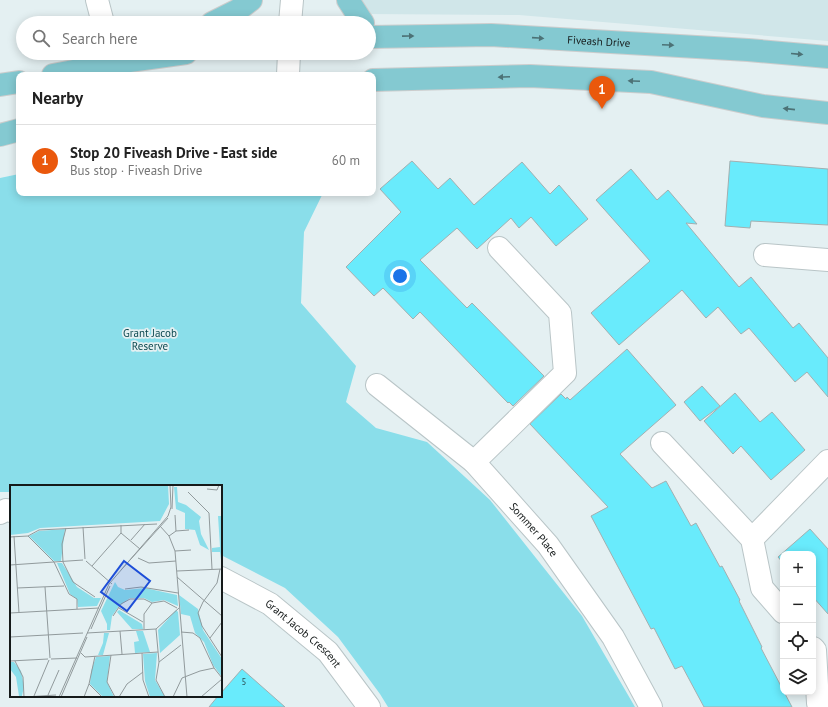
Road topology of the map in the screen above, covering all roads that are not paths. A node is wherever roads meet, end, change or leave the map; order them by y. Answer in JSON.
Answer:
{"nodes":[{"id":1,"x":97,"y":0,"type":"edge"},
{"id":2,"x":251,"y":0,"type":"edge"},
{"id":3,"x":292,"y":0,"type":"edge"},
{"id":4,"x":348,"y":0,"type":"edge"},
{"id":5,"x":101,"y":16,"type":"edge"},
{"id":6,"x":226,"y":16,"type":"edge"},
{"id":7,"x":291,"y":16,"type":"edge"},
{"id":8,"x":358,"y":16,"type":"edge"},
{"id":9,"x":376,"y":32,"type":"edge"},
{"id":10,"x":828,"y":57,"type":"edge"},
{"id":11,"x":106,"y":60,"type":"edge"},
{"id":12,"x":289,"y":60,"type":"edge"},
{"id":13,"x":64,"y":72,"type":"edge"},
{"id":14,"x":288,"y":72,"type":"edge"},
{"id":15,"x":376,"y":80,"type":"edge"},
{"id":16,"x":16,"y":82,"type":"edge"},
{"id":17,"x":0,"y":85,"type":"edge"},
{"id":18,"x":828,"y":113,"type":"edge"},
{"id":19,"x":16,"y":131,"type":"edge"},
{"id":20,"x":0,"y":135,"type":"edge"},
{"id":21,"x":499,"y":248,"type":"dead end"},
{"id":22,"x":765,"y":255,"type":"dead end"},
{"id":23,"x":828,"y":260,"type":"edge"},
{"id":24,"x":377,"y":385,"type":"dead end"},
{"id":25,"x":662,"y":444,"type":"dead end"},
{"id":26,"x":828,"y":461,"type":"edge"},
{"id":27,"x":474,"y":462,"type":"junction"},
{"id":28,"x":10,"y":511,"type":"edge"},
{"id":29,"x":0,"y":513,"type":"edge"},
{"id":30,"x":752,"y":539,"type":"junction"},
{"id":31,"x":222,"y":579,"type":"edge"},
{"id":32,"x":780,"y":609,"type":"edge"},
{"id":33,"x":816,"y":659,"type":"edge"},
{"id":34,"x":369,"y":707,"type":"edge"},
{"id":35,"x":650,"y":707,"type":"edge"},
{"id":36,"x":822,"y":707,"type":"edge"}],
"edges":[{"from":1,"to":5,"type":"street"},
{"from":2,"to":6,"type":"main road"},
{"from":3,"to":7,"type":"street"},
{"from":4,"to":8,"type":"main road"},
{"from":9,"to":10,"type":"main road","name":"Fiveash Drive","one_way":true},
{"from":11,"to":13,"type":"main road"},
{"from":12,"to":14,"type":"street"},
{"from":18,"to":15,"type":"main road","one_way":true},
{"from":16,"to":17,"type":"main road"},
{"from":19,"to":20,"type":"main road"},
{"from":21,"to":27,"type":"street"},
{"from":22,"to":23,"type":"street"},
{"from":24,"to":27,"type":"street","name":"Sommer Place"},
{"from":25,"to":30,"type":"street"},
{"from":26,"to":30,"type":"street"},
{"from":27,"to":35,"type":"street","name":"Sommer Place"},
{"from":28,"to":29,"type":"street"},
{"from":30,"to":32,"type":"street"},
{"from":31,"to":34,"type":"street","name":"Grant Jacob Crescent"},
{"from":33,"to":36,"type":"street"}]}
